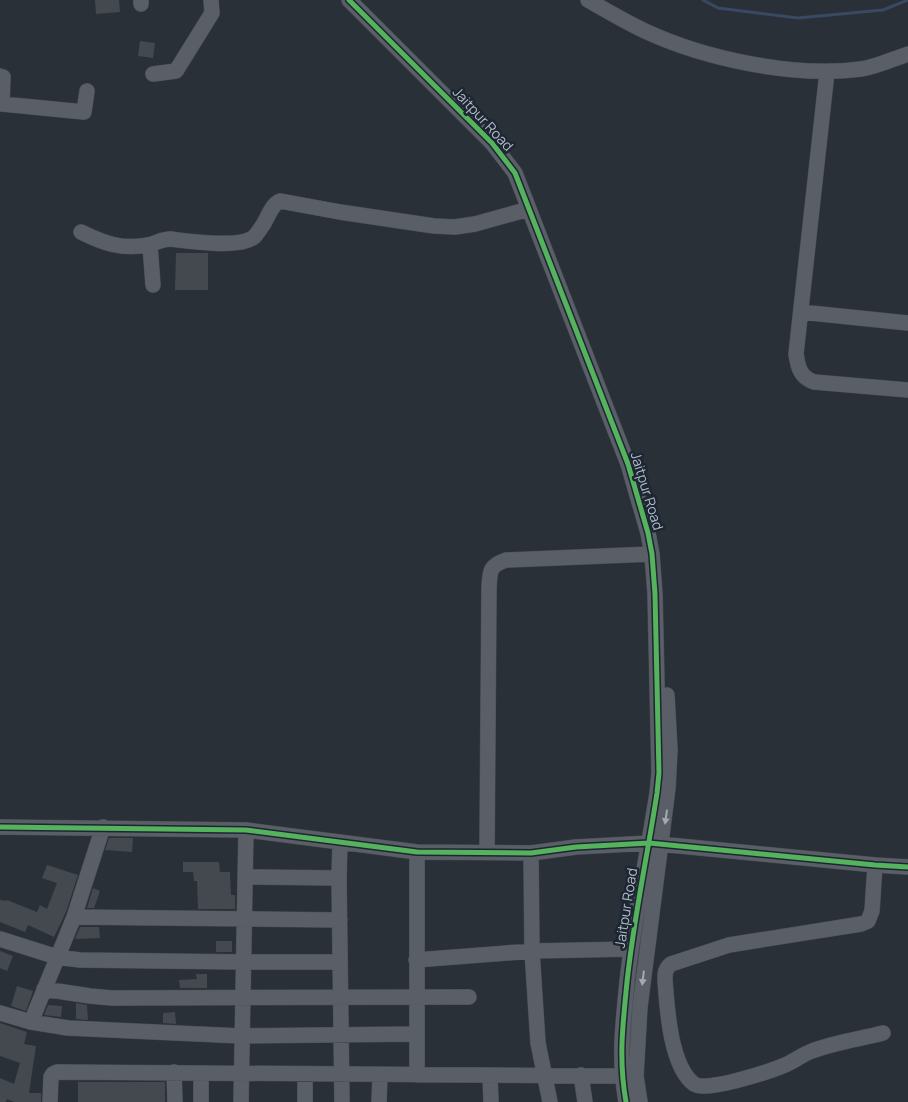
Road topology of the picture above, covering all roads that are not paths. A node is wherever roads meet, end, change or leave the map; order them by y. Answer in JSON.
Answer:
{"nodes":[{"id":1,"x":211,"y":0,"type":"edge"},
{"id":2,"x":349,"y":0,"type":"edge"},
{"id":3,"x":361,"y":0,"type":"edge"},
{"id":4,"x":588,"y":0,"type":"edge"},
{"id":5,"x":908,"y":54,"type":"edge"},
{"id":6,"x":827,"y":72,"type":"junction"},
{"id":7,"x":153,"y":74,"type":"dead end"},
{"id":8,"x":0,"y":76,"type":"edge"},
{"id":9,"x":87,"y":91,"type":"dead end"},
{"id":10,"x":529,"y":209,"type":"junction"},
{"id":11,"x":81,"y":232,"type":"dead end"},
{"id":12,"x":150,"y":244,"type":"junction"},
{"id":13,"x":153,"y":285,"type":"dead end"},
{"id":14,"x":801,"y":312,"type":"junction"},
{"id":15,"x":908,"y":323,"type":"edge"},
{"id":16,"x":908,"y":390,"type":"edge"},
{"id":17,"x":652,"y":554,"type":"junction"},
{"id":18,"x":0,"y":827,"type":"edge"},
{"id":19,"x":103,"y":827,"type":"junction"},
{"id":20,"x":246,"y":830,"type":"junction"},
{"id":21,"x":340,"y":842,"type":"junction"},
{"id":22,"x":656,"y":843,"type":"junction"},
{"id":23,"x":417,"y":852,"type":"junction"},
{"id":24,"x":487,"y":852,"type":"junction"},
{"id":25,"x":531,"y":853,"type":"junction"},
{"id":26,"x":875,"y":865,"type":"junction"},
{"id":27,"x":908,"y":867,"type":"edge"},
{"id":28,"x":246,"y":877,"type":"junction"},
{"id":29,"x":339,"y":878,"type":"junction"},
{"id":30,"x":74,"y":917,"type":"junction"},
{"id":31,"x":245,"y":918,"type":"junction"},
{"id":32,"x":340,"y":920,"type":"junction"},
{"id":33,"x":0,"y":940,"type":"edge"},
{"id":34,"x":631,"y":949,"type":"junction"},
{"id":35,"x":532,"y":951,"type":"junction"},
{"id":36,"x":57,"y":956,"type":"junction"},
{"id":37,"x":416,"y":960,"type":"junction"},
{"id":38,"x":244,"y":962,"type":"junction"},
{"id":39,"x":340,"y":962,"type":"junction"},
{"id":40,"x":44,"y":989,"type":"junction"},
{"id":41,"x":469,"y":997,"type":"dead end"},
{"id":42,"x":243,"y":998,"type":"junction"},
{"id":43,"x":341,"y":998,"type":"junction"},
{"id":44,"x":417,"y":998,"type":"junction"},
{"id":45,"x":0,"y":1013,"type":"edge"},
{"id":46,"x":31,"y":1022,"type":"junction"},
{"id":47,"x":417,"y":1034,"type":"junction"},
{"id":48,"x":883,"y":1034,"type":"dead end"},
{"id":49,"x":342,"y":1035,"type":"junction"},
{"id":50,"x":241,"y":1036,"type":"junction"},
{"id":51,"x":174,"y":1072,"type":"junction"},
{"id":52,"x":201,"y":1073,"type":"junction"},
{"id":53,"x":242,"y":1073,"type":"junction"},
{"id":54,"x":305,"y":1074,"type":"junction"},
{"id":55,"x":343,"y":1074,"type":"junction"},
{"id":56,"x":380,"y":1075,"type":"junction"},
{"id":57,"x":417,"y":1075,"type":"junction"},
{"id":58,"x":581,"y":1075,"type":"junction"},
{"id":59,"x":490,"y":1076,"type":"junction"},
{"id":60,"x":546,"y":1076,"type":"junction"},
{"id":61,"x":629,"y":1076,"type":"junction"},
{"id":62,"x":50,"y":1102,"type":"edge"},
{"id":63,"x":174,"y":1102,"type":"edge"},
{"id":64,"x":202,"y":1102,"type":"edge"},
{"id":65,"x":241,"y":1102,"type":"edge"},
{"id":66,"x":306,"y":1102,"type":"edge"},
{"id":67,"x":342,"y":1102,"type":"edge"},
{"id":68,"x":379,"y":1102,"type":"edge"},
{"id":69,"x":491,"y":1102,"type":"edge"},
{"id":70,"x":550,"y":1102,"type":"edge"},
{"id":71,"x":585,"y":1102,"type":"edge"},
{"id":72,"x":626,"y":1102,"type":"edge"},
{"id":73,"x":640,"y":1102,"type":"edge"}],
"edges":[{"from":1,"to":7,"type":"street"},
{"from":2,"to":10,"type":"street","name":"Jaitpur Road"},
{"from":3,"to":22,"type":"street","name":"Jaitpur Road","one_way":true},
{"from":4,"to":6,"type":"street"},
{"from":5,"to":6,"type":"street"},
{"from":6,"to":14,"type":"street"},
{"from":8,"to":9,"type":"street"},
{"from":10,"to":12,"type":"street"},
{"from":10,"to":17,"type":"street","name":"Jaitpur Road"},
{"from":11,"to":12,"type":"street"},
{"from":12,"to":13,"type":"street"},
{"from":14,"to":15,"type":"street"},
{"from":14,"to":16,"type":"street"},
{"from":17,"to":22,"type":"street","name":"Jaitpur Road"},
{"from":17,"to":24,"type":"street"},
{"from":18,"to":19,"type":"street"},
{"from":19,"to":20,"type":"street"},
{"from":19,"to":30,"type":"street"},
{"from":20,"to":21,"type":"street"},
{"from":20,"to":28,"type":"street"},
{"from":21,"to":23,"type":"street"},
{"from":21,"to":29,"type":"street"},
{"from":22,"to":25,"type":"street"},
{"from":22,"to":26,"type":"street"},
{"from":22,"to":34,"type":"street","name":"Jaitpur Road"},
{"from":22,"to":61,"type":"street","name":"Jaitpur Road","one_way":true},
{"from":23,"to":24,"type":"street"},
{"from":23,"to":37,"type":"street"},
{"from":24,"to":25,"type":"street"},
{"from":25,"to":35,"type":"street"},
{"from":26,"to":27,"type":"street"},
{"from":26,"to":48,"type":"street"},
{"from":28,"to":29,"type":"street"},
{"from":28,"to":31,"type":"street"},
{"from":29,"to":32,"type":"street"},
{"from":30,"to":31,"type":"street"},
{"from":30,"to":36,"type":"street"},
{"from":31,"to":32,"type":"street"},
{"from":31,"to":38,"type":"street"},
{"from":32,"to":39,"type":"street"},
{"from":33,"to":36,"type":"street"},
{"from":34,"to":35,"type":"street"},
{"from":34,"to":61,"type":"street","name":"Jaitpur Road"},
{"from":35,"to":37,"type":"street"},
{"from":35,"to":60,"type":"street"},
{"from":36,"to":38,"type":"street"},
{"from":36,"to":40,"type":"street"},
{"from":37,"to":44,"type":"street"},
{"from":38,"to":39,"type":"street"},
{"from":38,"to":42,"type":"street"},
{"from":39,"to":43,"type":"street"},
{"from":40,"to":42,"type":"street"},
{"from":40,"to":46,"type":"street"},
{"from":41,"to":44,"type":"street"},
{"from":42,"to":43,"type":"street"},
{"from":42,"to":50,"type":"street"},
{"from":43,"to":44,"type":"street"},
{"from":43,"to":49,"type":"street"},
{"from":44,"to":47,"type":"street"},
{"from":45,"to":46,"type":"street"},
{"from":46,"to":50,"type":"street"},
{"from":47,"to":49,"type":"street"},
{"from":47,"to":57,"type":"street"},
{"from":49,"to":50,"type":"street"},
{"from":49,"to":55,"type":"street"},
{"from":50,"to":53,"type":"street"},
{"from":51,"to":52,"type":"street"},
{"from":51,"to":62,"type":"street"},
{"from":51,"to":63,"type":"street"},
{"from":52,"to":53,"type":"street"},
{"from":52,"to":64,"type":"street"},
{"from":53,"to":54,"type":"street"},
{"from":53,"to":65,"type":"street"},
{"from":54,"to":55,"type":"street"},
{"from":54,"to":66,"type":"street"},
{"from":55,"to":56,"type":"street"},
{"from":55,"to":67,"type":"street"},
{"from":56,"to":57,"type":"street"},
{"from":56,"to":68,"type":"street"},
{"from":57,"to":59,"type":"street"},
{"from":58,"to":60,"type":"street"},
{"from":58,"to":61,"type":"street"},
{"from":58,"to":71,"type":"street"},
{"from":59,"to":60,"type":"street"},
{"from":59,"to":69,"type":"street"},
{"from":60,"to":70,"type":"street"},
{"from":61,"to":72,"type":"street","name":"Jaitpur Road"},
{"from":61,"to":73,"type":"street","name":"Jaitpur Road"}]}
